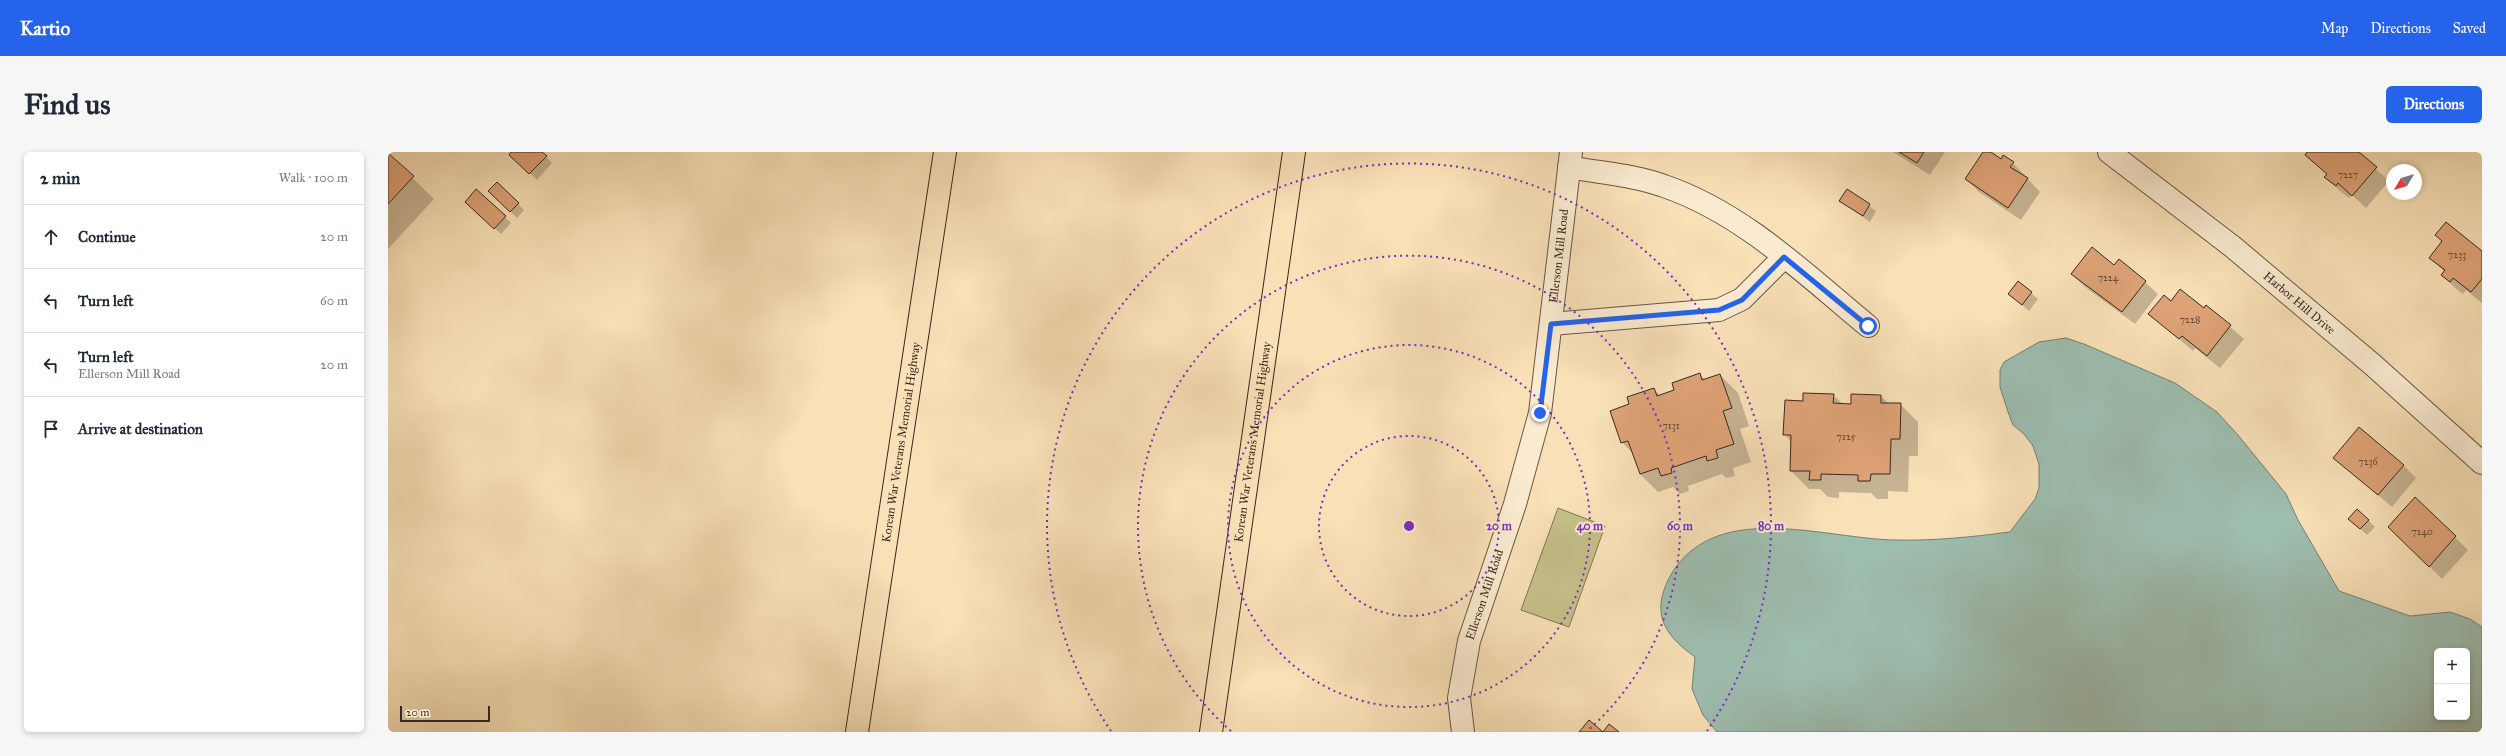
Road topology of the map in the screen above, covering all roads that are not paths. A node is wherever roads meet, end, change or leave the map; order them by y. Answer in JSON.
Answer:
{"nodes":[{"id":1,"x":945,"y":152,"type":"edge"},
{"id":2,"x":1294,"y":152,"type":"edge"},
{"id":3,"x":2109,"y":152,"type":"edge"},
{"id":4,"x":1570,"y":160,"type":"edge"},
{"id":5,"x":1784,"y":257,"type":"junction"},
{"id":6,"x":1551,"y":324,"type":"junction"},
{"id":7,"x":1868,"y":326,"type":"dead end"},
{"id":8,"x":2482,"y":463,"type":"edge"},
{"id":9,"x":857,"y":732,"type":"edge"},
{"id":10,"x":1211,"y":732,"type":"edge"},
{"id":11,"x":1463,"y":732,"type":"edge"}],
"edges":[{"from":1,"to":9,"type":"highway","name":"Korean War Veterans Memorial Highway"},
{"from":2,"to":10,"type":"highway","name":"Korean War Veterans Memorial Highway"},
{"from":3,"to":8,"type":"street","name":"Harbor Hill Drive"},
{"from":4,"to":5,"type":"street"},
{"from":4,"to":6,"type":"street","name":"Ellerson Mill Road"},
{"from":5,"to":6,"type":"street"},
{"from":5,"to":7,"type":"street"},
{"from":6,"to":11,"type":"street","name":"Ellerson Mill Road"}]}
